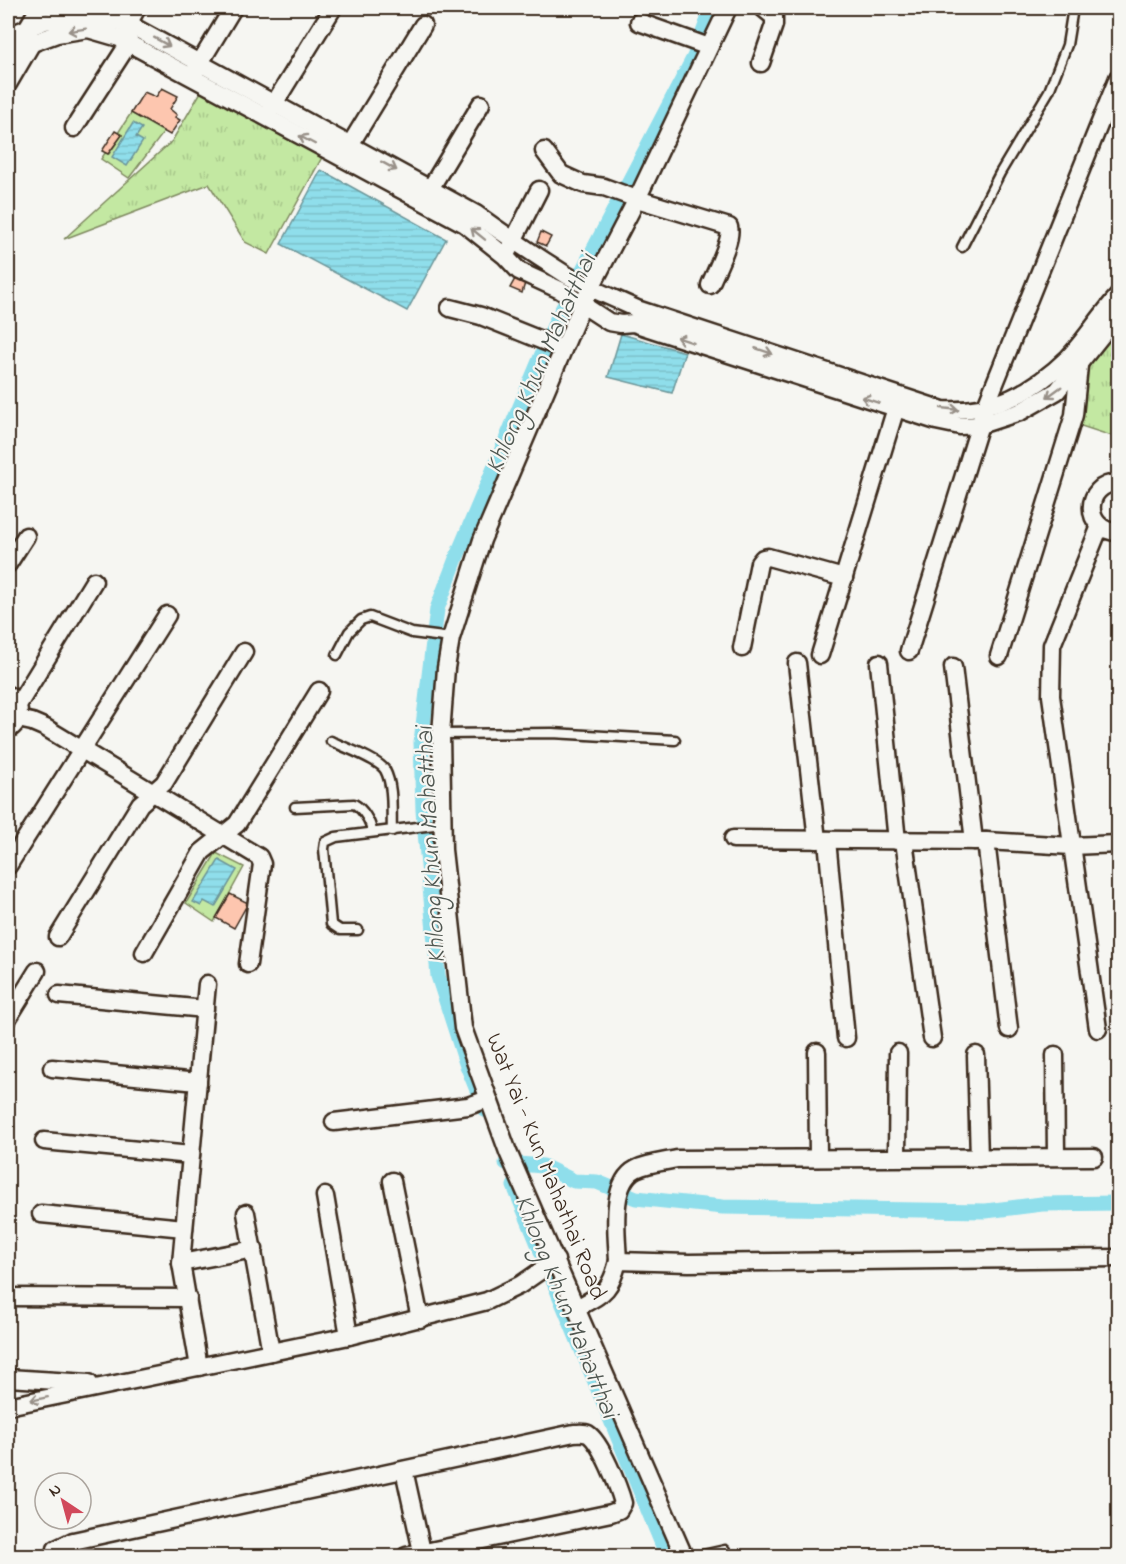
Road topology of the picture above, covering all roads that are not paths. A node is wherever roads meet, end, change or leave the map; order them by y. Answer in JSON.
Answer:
{"nodes":[{"id":1,"x":39,"y":8,"type":"edge"},
{"id":2,"x":137,"y":8,"type":"edge"},
{"id":3,"x":233,"y":8,"type":"edge"},
{"id":4,"x":333,"y":8,"type":"edge"},
{"id":5,"x":728,"y":8,"type":"edge"},
{"id":6,"x":763,"y":8,"type":"edge"},
{"id":7,"x":1073,"y":8,"type":"edge"},
{"id":8,"x":639,"y":22,"type":"dead end"},
{"id":9,"x":128,"y":24,"type":"junction"},
{"id":10,"x":423,"y":25,"type":"dead end"},
{"id":11,"x":30,"y":35,"type":"junction"},
{"id":12,"x":8,"y":36,"type":"edge"},
{"id":13,"x":129,"y":44,"type":"junction"},
{"id":14,"x":706,"y":46,"type":"junction"},
{"id":15,"x":8,"y":52,"type":"edge"},
{"id":16,"x":761,"y":63,"type":"dead end"},
{"id":17,"x":195,"y":70,"type":"junction"},
{"id":18,"x":1119,"y":78,"type":"edge"},
{"id":19,"x":8,"y":84,"type":"edge"},
{"id":20,"x":481,"y":104,"type":"dead end"},
{"id":21,"x":270,"y":111,"type":"junction"},
{"id":22,"x":74,"y":128,"type":"dead end"},
{"id":23,"x":346,"y":152,"type":"junction"},
{"id":24,"x":544,"y":152,"type":"dead end"},
{"id":25,"x":539,"y":190,"type":"dead end"},
{"id":26,"x":426,"y":195,"type":"junction"},
{"id":27,"x":632,"y":197,"type":"junction"},
{"id":28,"x":513,"y":241,"type":"junction"},
{"id":29,"x":962,"y":247,"type":"dead end"},
{"id":30,"x":505,"y":256,"type":"junction"},
{"id":31,"x":563,"y":282,"type":"junction"},
{"id":32,"x":710,"y":285,"type":"dead end"},
{"id":33,"x":591,"y":287,"type":"junction"},
{"id":34,"x":1119,"y":296,"type":"edge"},
{"id":35,"x":583,"y":303,"type":"junction"},
{"id":36,"x":450,"y":308,"type":"dead end"},
{"id":37,"x":1119,"y":315,"type":"edge"},
{"id":38,"x":635,"y":316,"type":"junction"},
{"id":39,"x":557,"y":347,"type":"junction"},
{"id":40,"x":1074,"y":361,"type":"junction"},
{"id":41,"x":898,"y":402,"type":"junction"},
{"id":42,"x":985,"y":408,"type":"junction"},
{"id":43,"x":980,"y":425,"type":"junction"},
{"id":44,"x":1118,"y":482,"type":"edge"},
{"id":45,"x":1100,"y":526,"type":"junction"},
{"id":46,"x":1119,"y":532,"type":"edge"},
{"id":47,"x":26,"y":536,"type":"dead end"},
{"id":48,"x":8,"y":564,"type":"edge"},
{"id":49,"x":844,"y":578,"type":"junction"},
{"id":50,"x":94,"y":580,"type":"dead end"},
{"id":51,"x":167,"y":615,"type":"dead end"},
{"id":52,"x":446,"y":637,"type":"junction"},
{"id":53,"x":742,"y":648,"type":"dead end"},
{"id":54,"x":909,"y":651,"type":"dead end"},
{"id":55,"x":244,"y":652,"type":"dead end"},
{"id":56,"x":337,"y":655,"type":"dead end"},
{"id":57,"x":820,"y":655,"type":"dead end"},
{"id":58,"x":999,"y":656,"type":"dead end"},
{"id":59,"x":797,"y":663,"type":"dead end"},
{"id":60,"x":879,"y":663,"type":"dead end"},
{"id":61,"x":953,"y":667,"type":"dead end"},
{"id":62,"x":319,"y":691,"type":"dead end"},
{"id":63,"x":13,"y":712,"type":"edge"},
{"id":64,"x":441,"y":734,"type":"junction"},
{"id":65,"x":675,"y":740,"type":"dead end"},
{"id":66,"x":331,"y":741,"type":"dead end"},
{"id":67,"x":81,"y":750,"type":"junction"},
{"id":68,"x":152,"y":793,"type":"junction"},
{"id":69,"x":295,"y":807,"type":"dead end"},
{"id":70,"x":437,"y":825,"type":"junction"},
{"id":71,"x":392,"y":831,"type":"junction"},
{"id":72,"x":372,"y":832,"type":"junction"},
{"id":73,"x":223,"y":836,"type":"junction"},
{"id":74,"x":733,"y":839,"type":"dead end"},
{"id":75,"x":822,"y":840,"type":"junction"},
{"id":76,"x":901,"y":841,"type":"junction"},
{"id":77,"x":980,"y":841,"type":"junction"},
{"id":78,"x":1119,"y":844,"type":"edge"},
{"id":79,"x":1071,"y":846,"type":"junction"},
{"id":80,"x":8,"y":866,"type":"edge"},
{"id":81,"x":358,"y":930,"type":"dead end"},
{"id":82,"x":58,"y":937,"type":"dead end"},
{"id":83,"x":144,"y":953,"type":"dead end"},
{"id":84,"x":248,"y":964,"type":"dead end"},
{"id":85,"x":37,"y":971,"type":"dead end"},
{"id":86,"x":207,"y":984,"type":"dead end"},
{"id":87,"x":59,"y":995,"type":"dead end"},
{"id":88,"x":205,"y":1009,"type":"junction"},
{"id":89,"x":8,"y":1018,"type":"edge"},
{"id":90,"x":1010,"y":1029,"type":"dead end"},
{"id":91,"x":1098,"y":1029,"type":"dead end"},
{"id":92,"x":846,"y":1038,"type":"dead end"},
{"id":93,"x":932,"y":1038,"type":"dead end"},
{"id":94,"x":816,"y":1052,"type":"dead end"},
{"id":95,"x":898,"y":1053,"type":"dead end"},
{"id":96,"x":976,"y":1055,"type":"dead end"},
{"id":97,"x":1055,"y":1055,"type":"dead end"},
{"id":98,"x":52,"y":1068,"type":"dead end"},
{"id":99,"x":198,"y":1082,"type":"junction"},
{"id":100,"x":480,"y":1102,"type":"junction"},
{"id":101,"x":334,"y":1122,"type":"dead end"},
{"id":102,"x":44,"y":1141,"type":"dead end"},
{"id":103,"x":191,"y":1155,"type":"junction"},
{"id":104,"x":1056,"y":1156,"type":"junction"},
{"id":105,"x":897,"y":1157,"type":"junction"},
{"id":106,"x":1094,"y":1157,"type":"dead end"},
{"id":107,"x":818,"y":1158,"type":"junction"},
{"id":108,"x":979,"y":1158,"type":"junction"},
{"id":109,"x":393,"y":1182,"type":"dead end"},
{"id":110,"x":325,"y":1196,"type":"dead end"},
{"id":111,"x":246,"y":1213,"type":"dead end"},
{"id":112,"x":42,"y":1214,"type":"dead end"},
{"id":113,"x":184,"y":1228,"type":"junction"},
{"id":114,"x":254,"y":1249,"type":"junction"},
{"id":115,"x":1119,"y":1258,"type":"edge"},
{"id":116,"x":618,"y":1261,"type":"junction"},
{"id":117,"x":552,"y":1262,"type":"junction"},
{"id":118,"x":181,"y":1263,"type":"junction"},
{"id":119,"x":8,"y":1297,"type":"edge"},
{"id":120,"x":188,"y":1298,"type":"junction"},
{"id":121,"x":575,"y":1309,"type":"junction"},
{"id":122,"x":420,"y":1318,"type":"junction"},
{"id":123,"x":350,"y":1336,"type":"junction"},
{"id":124,"x":271,"y":1352,"type":"junction"},
{"id":125,"x":199,"y":1367,"type":"junction"},
{"id":126,"x":8,"y":1378,"type":"edge"},
{"id":127,"x":111,"y":1384,"type":"junction"},
{"id":128,"x":8,"y":1406,"type":"edge"},
{"id":129,"x":404,"y":1470,"type":"junction"},
{"id":130,"x":725,"y":1550,"type":"dead end"},
{"id":131,"x":423,"y":1555,"type":"edge"},
{"id":132,"x":55,"y":1557,"type":"edge"},
{"id":133,"x":406,"y":1557,"type":"edge"},
{"id":134,"x":684,"y":1557,"type":"edge"},
{"id":135,"x":698,"y":1557,"type":"edge"}],
"edges":[{"from":1,"to":11,"type":"street"},
{"from":2,"to":9,"type":"street"},
{"from":3,"to":17,"type":"street"},
{"from":4,"to":21,"type":"street"},
{"from":5,"to":14,"type":"street","name":"Wat Yai - Kun Mahathai Road"},
{"from":6,"to":16,"type":"street"},
{"from":7,"to":29,"type":"lane"},
{"from":8,"to":14,"type":"street"},
{"from":9,"to":11,"type":"street"},
{"from":9,"to":13,"type":"street"},
{"from":9,"to":17,"type":"street","one_way":true},
{"from":10,"to":23,"type":"street"},
{"from":11,"to":12,"type":"street"},
{"from":13,"to":11,"type":"street","one_way":true},
{"from":11,"to":15,"type":"street"},
{"from":11,"to":19,"type":"street"},
{"from":13,"to":17,"type":"street"},
{"from":13,"to":22,"type":"street"},
{"from":14,"to":27,"type":"street","name":"Wat Yai - Kun Mahathai Road"},
{"from":17,"to":21,"type":"street"},
{"from":18,"to":42,"type":"street"},
{"from":20,"to":26,"type":"street"},
{"from":21,"to":23,"type":"street"},
{"from":23,"to":26,"type":"street"},
{"from":24,"to":27,"type":"street"},
{"from":25,"to":28,"type":"street"},
{"from":26,"to":28,"type":"street"},
{"from":30,"to":26,"type":"street","one_way":true},
{"from":27,"to":32,"type":"street"},
{"from":27,"to":33,"type":"street","name":"Wat Yai - Kun Mahathai Road"},
{"from":28,"to":30,"type":"street"},
{"from":28,"to":31,"type":"street"},
{"from":30,"to":31,"type":"street"},
{"from":31,"to":33,"type":"street"},
{"from":31,"to":35,"type":"street"},
{"from":33,"to":35,"type":"street","name":"Wat Yai - Kun Mahathai Road"},
{"from":33,"to":38,"type":"street"},
{"from":34,"to":40,"type":"street"},
{"from":35,"to":38,"type":"street"},
{"from":35,"to":39,"type":"street","name":"Wat Yai - Kun Mahathai Road"},
{"from":36,"to":39,"type":"street"},
{"from":37,"to":40,"type":"street"},
{"from":38,"to":41,"type":"street"},
{"from":39,"to":52,"type":"street","name":"Wat Yai - Kun Mahathai Road"},
{"from":40,"to":42,"type":"street"},
{"from":40,"to":43,"type":"street","one_way":true},
{"from":40,"to":58,"type":"street"},
{"from":41,"to":42,"type":"street","one_way":true},
{"from":41,"to":43,"type":"street"},
{"from":41,"to":49,"type":"street"},
{"from":42,"to":43,"type":"street"},
{"from":43,"to":54,"type":"street"},
{"from":44,"to":45,"type":"street"},
{"from":45,"to":46,"type":"street"},
{"from":45,"to":79,"type":"street"},
{"from":47,"to":48,"type":"street"},
{"from":49,"to":53,"type":"street"},
{"from":49,"to":57,"type":"street"},
{"from":50,"to":63,"type":"street"},
{"from":51,"to":67,"type":"street"},
{"from":52,"to":56,"type":"lane"},
{"from":52,"to":64,"type":"street","name":"Wat Yai - Kun Mahathai Road"},
{"from":55,"to":68,"type":"street"},
{"from":59,"to":75,"type":"street"},
{"from":60,"to":76,"type":"street"},
{"from":61,"to":77,"type":"street"},
{"from":62,"to":73,"type":"street"},
{"from":63,"to":67,"type":"street"},
{"from":64,"to":65,"type":"lane"},
{"from":64,"to":70,"type":"street","name":"Wat Yai - Kun Mahathai Road"},
{"from":66,"to":71,"type":"lane"},
{"from":67,"to":68,"type":"street"},
{"from":67,"to":80,"type":"street"},
{"from":68,"to":73,"type":"street"},
{"from":68,"to":82,"type":"street"},
{"from":69,"to":72,"type":"lane"},
{"from":70,"to":71,"type":"lane"},
{"from":70,"to":100,"type":"street","name":"Wat Yai - Kun Mahathai Road"},
{"from":71,"to":72,"type":"lane"},
{"from":72,"to":81,"type":"lane"},
{"from":73,"to":83,"type":"street"},
{"from":73,"to":84,"type":"street"},
{"from":74,"to":75,"type":"street"},
{"from":75,"to":76,"type":"street"},
{"from":75,"to":92,"type":"street"},
{"from":76,"to":77,"type":"street"},
{"from":76,"to":93,"type":"street"},
{"from":77,"to":79,"type":"street"},
{"from":77,"to":90,"type":"street"},
{"from":78,"to":79,"type":"street"},
{"from":79,"to":91,"type":"street"},
{"from":85,"to":89,"type":"street"},
{"from":86,"to":88,"type":"street"},
{"from":87,"to":88,"type":"street"},
{"from":88,"to":99,"type":"street"},
{"from":94,"to":107,"type":"street"},
{"from":95,"to":105,"type":"street"},
{"from":96,"to":108,"type":"street"},
{"from":97,"to":104,"type":"street"},
{"from":98,"to":99,"type":"street"},
{"from":99,"to":103,"type":"street"},
{"from":100,"to":101,"type":"street"},
{"from":100,"to":117,"type":"street","name":"Wat Yai - Kun Mahathai Road"},
{"from":102,"to":103,"type":"street"},
{"from":103,"to":113,"type":"street"},
{"from":104,"to":106,"type":"street"},
{"from":104,"to":108,"type":"street"},
{"from":105,"to":107,"type":"street"},
{"from":105,"to":108,"type":"street"},
{"from":107,"to":116,"type":"street"},
{"from":109,"to":122,"type":"street"},
{"from":110,"to":123,"type":"street"},
{"from":111,"to":114,"type":"street"},
{"from":112,"to":113,"type":"street"},
{"from":113,"to":118,"type":"street"},
{"from":114,"to":118,"type":"street"},
{"from":114,"to":124,"type":"street"},
{"from":115,"to":116,"type":"street"},
{"from":116,"to":121,"type":"street"},
{"from":117,"to":121,"type":"street","name":"Wat Yai - Kun Mahathai Road"},
{"from":117,"to":122,"type":"street"},
{"from":118,"to":120,"type":"street"},
{"from":119,"to":120,"type":"street"},
{"from":120,"to":125,"type":"street"},
{"from":121,"to":134,"type":"street","name":"Wat Yai - Kun Mahathai Road"},
{"from":122,"to":123,"type":"street"},
{"from":123,"to":124,"type":"street"},
{"from":124,"to":125,"type":"street"},
{"from":125,"to":127,"type":"street"},
{"from":126,"to":127,"type":"street"},
{"from":127,"to":128,"type":"street","one_way":true},
{"from":129,"to":131,"type":"street"},
{"from":129,"to":131,"type":"street"},
{"from":129,"to":132,"type":"street"},
{"from":130,"to":135,"type":"lane"},
{"from":131,"to":133,"type":"street"}]}
